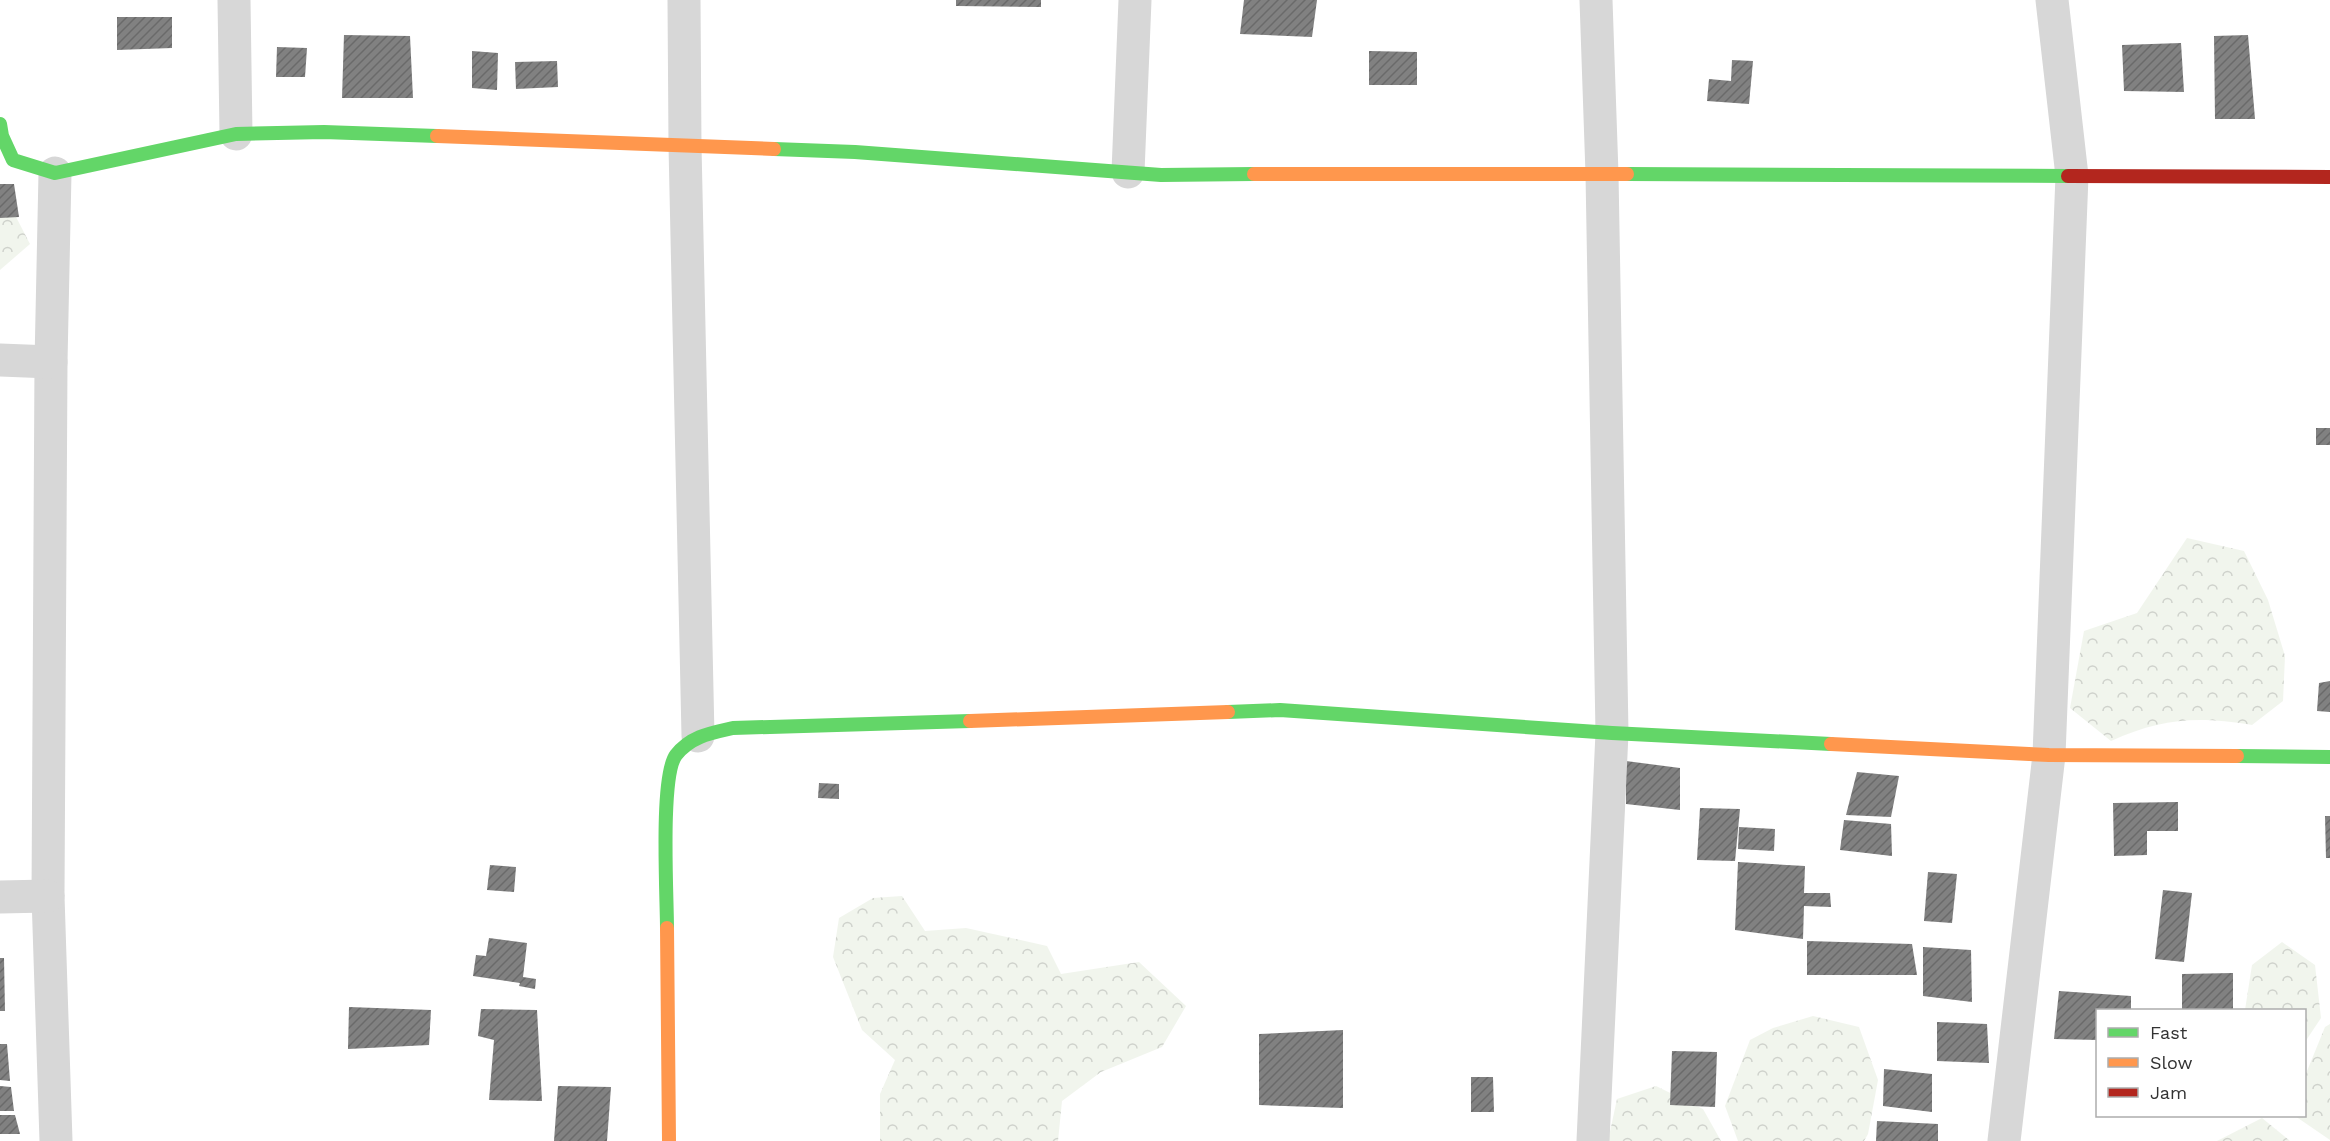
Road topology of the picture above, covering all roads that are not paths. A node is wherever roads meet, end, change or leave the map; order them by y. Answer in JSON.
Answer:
{"nodes":[{"id":1,"x":234,"y":0,"type":"edge"},
{"id":2,"x":684,"y":0,"type":"edge"},
{"id":3,"x":1135,"y":0,"type":"edge"},
{"id":4,"x":1596,"y":0,"type":"edge"},
{"id":5,"x":2052,"y":0,"type":"edge"},
{"id":6,"x":0,"y":124,"type":"edge"},
{"id":7,"x":236,"y":134,"type":"junction"},
{"id":8,"x":685,"y":146,"type":"junction"},
{"id":9,"x":1128,"y":172,"type":"junction"},
{"id":10,"x":55,"y":173,"type":"junction"},
{"id":11,"x":1602,"y":174,"type":"junction"},
{"id":12,"x":2072,"y":176,"type":"junction"},
{"id":13,"x":2330,"y":177,"type":"edge"},
{"id":14,"x":0,"y":360,"type":"edge"},
{"id":15,"x":51,"y":362,"type":"junction"},
{"id":16,"x":1611,"y":733,"type":"junction"},
{"id":17,"x":698,"y":736,"type":"junction"},
{"id":18,"x":2049,"y":755,"type":"junction"},
{"id":19,"x":2330,"y":757,"type":"edge"},
{"id":20,"x":48,"y":896,"type":"junction"},
{"id":21,"x":0,"y":897,"type":"edge"},
{"id":22,"x":56,"y":1141,"type":"edge"},
{"id":23,"x":669,"y":1141,"type":"edge"},
{"id":24,"x":1593,"y":1141,"type":"edge"},
{"id":25,"x":2004,"y":1141,"type":"edge"}],
"edges":[{"from":1,"to":7,"type":"street"},
{"from":2,"to":8,"type":"street"},
{"from":3,"to":9,"type":"street"},
{"from":4,"to":11,"type":"street"},
{"from":5,"to":12,"type":"street"},
{"from":6,"to":10,"type":"street"},
{"from":7,"to":8,"type":"street"},
{"from":7,"to":10,"type":"street"},
{"from":8,"to":9,"type":"street"},
{"from":8,"to":17,"type":"street"},
{"from":9,"to":11,"type":"street"},
{"from":10,"to":15,"type":"street"},
{"from":11,"to":12,"type":"street"},
{"from":11,"to":16,"type":"street"},
{"from":12,"to":13,"type":"street"},
{"from":12,"to":18,"type":"street"},
{"from":14,"to":15,"type":"street"},
{"from":15,"to":20,"type":"street"},
{"from":16,"to":17,"type":"street"},
{"from":16,"to":18,"type":"street"},
{"from":16,"to":24,"type":"street"},
{"from":17,"to":23,"type":"street"},
{"from":18,"to":19,"type":"street"},
{"from":18,"to":25,"type":"street"},
{"from":20,"to":21,"type":"street"},
{"from":20,"to":22,"type":"street"}]}
